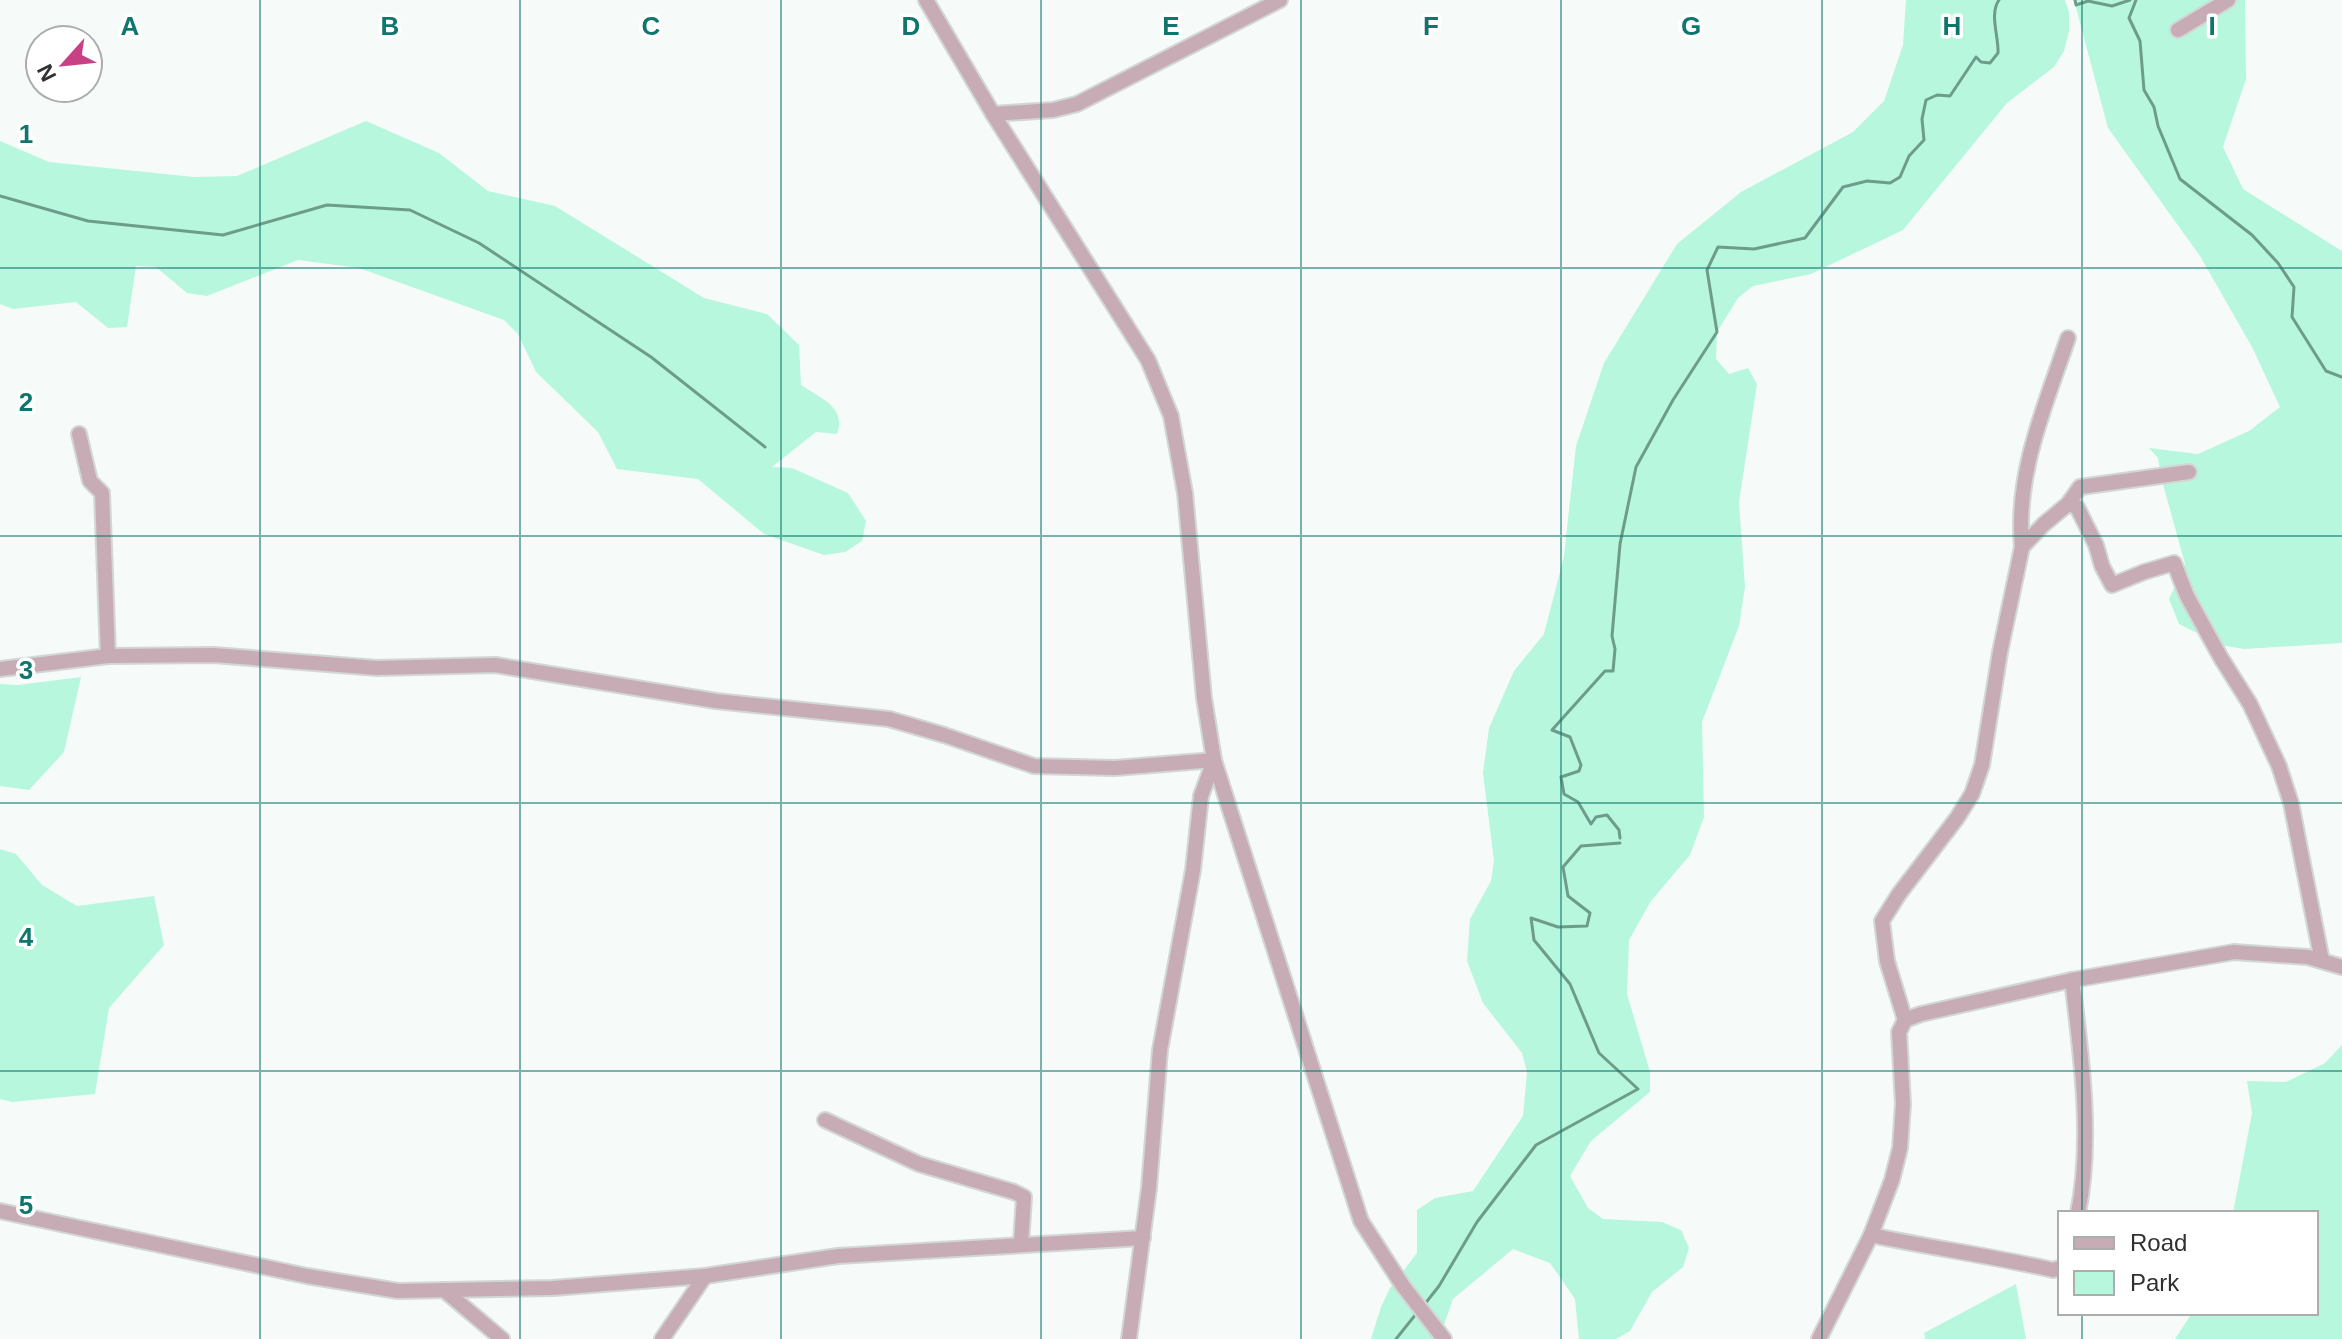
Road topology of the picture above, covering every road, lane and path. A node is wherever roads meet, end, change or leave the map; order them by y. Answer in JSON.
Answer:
{"nodes":[{"id":1,"x":926,"y":0,"type":"edge"},
{"id":2,"x":1280,"y":0,"type":"edge"},
{"id":3,"x":2228,"y":0,"type":"edge"},
{"id":4,"x":2178,"y":30,"type":"dead end"},
{"id":5,"x":993,"y":114,"type":"junction"},
{"id":6,"x":2068,"y":338,"type":"dead end"},
{"id":7,"x":79,"y":434,"type":"dead end"},
{"id":8,"x":2189,"y":472,"type":"dead end"},
{"id":9,"x":2068,"y":504,"type":"junction"},
{"id":10,"x":2022,"y":547,"type":"junction"},
{"id":11,"x":108,"y":656,"type":"junction"},
{"id":12,"x":0,"y":669,"type":"edge"},
{"id":13,"x":1214,"y":760,"type":"junction"},
{"id":14,"x":2322,"y":961,"type":"junction"},
{"id":15,"x":2342,"y":967,"type":"edge"},
{"id":16,"x":2072,"y":980,"type":"junction"},
{"id":17,"x":1905,"y":1020,"type":"junction"},
{"id":18,"x":825,"y":1120,"type":"dead end"},
{"id":19,"x":0,"y":1211,"type":"edge"},
{"id":20,"x":2078,"y":1211,"type":"edge"},
{"id":21,"x":1871,"y":1235,"type":"junction"},
{"id":22,"x":1143,"y":1238,"type":"junction"},
{"id":23,"x":1021,"y":1244,"type":"junction"},
{"id":24,"x":2058,"y":1269,"type":"edge"},
{"id":25,"x":705,"y":1276,"type":"junction"},
{"id":26,"x":444,"y":1290,"type":"junction"},
{"id":27,"x":502,"y":1339,"type":"edge"},
{"id":28,"x":662,"y":1339,"type":"edge"},
{"id":29,"x":1129,"y":1339,"type":"edge"},
{"id":30,"x":1444,"y":1339,"type":"edge"},
{"id":31,"x":1819,"y":1339,"type":"edge"}],
"edges":[{"from":1,"to":5,"type":"street"},
{"from":2,"to":5,"type":"street"},
{"from":3,"to":4,"type":"street"},
{"from":5,"to":13,"type":"street"},
{"from":6,"to":10,"type":"street"},
{"from":7,"to":11,"type":"street"},
{"from":8,"to":9,"type":"street"},
{"from":9,"to":10,"type":"street"},
{"from":9,"to":14,"type":"street"},
{"from":10,"to":17,"type":"street"},
{"from":11,"to":12,"type":"street"},
{"from":11,"to":13,"type":"street"},
{"from":13,"to":22,"type":"street"},
{"from":13,"to":30,"type":"street"},
{"from":14,"to":15,"type":"street"},
{"from":14,"to":16,"type":"street"},
{"from":16,"to":17,"type":"street"},
{"from":16,"to":20,"type":"street"},
{"from":17,"to":21,"type":"street"},
{"from":18,"to":23,"type":"street"},
{"from":19,"to":26,"type":"street"},
{"from":21,"to":24,"type":"street"},
{"from":21,"to":31,"type":"street"},
{"from":22,"to":23,"type":"street"},
{"from":22,"to":29,"type":"street"},
{"from":23,"to":25,"type":"street"},
{"from":25,"to":26,"type":"street"},
{"from":25,"to":28,"type":"street"},
{"from":26,"to":27,"type":"street"}]}
